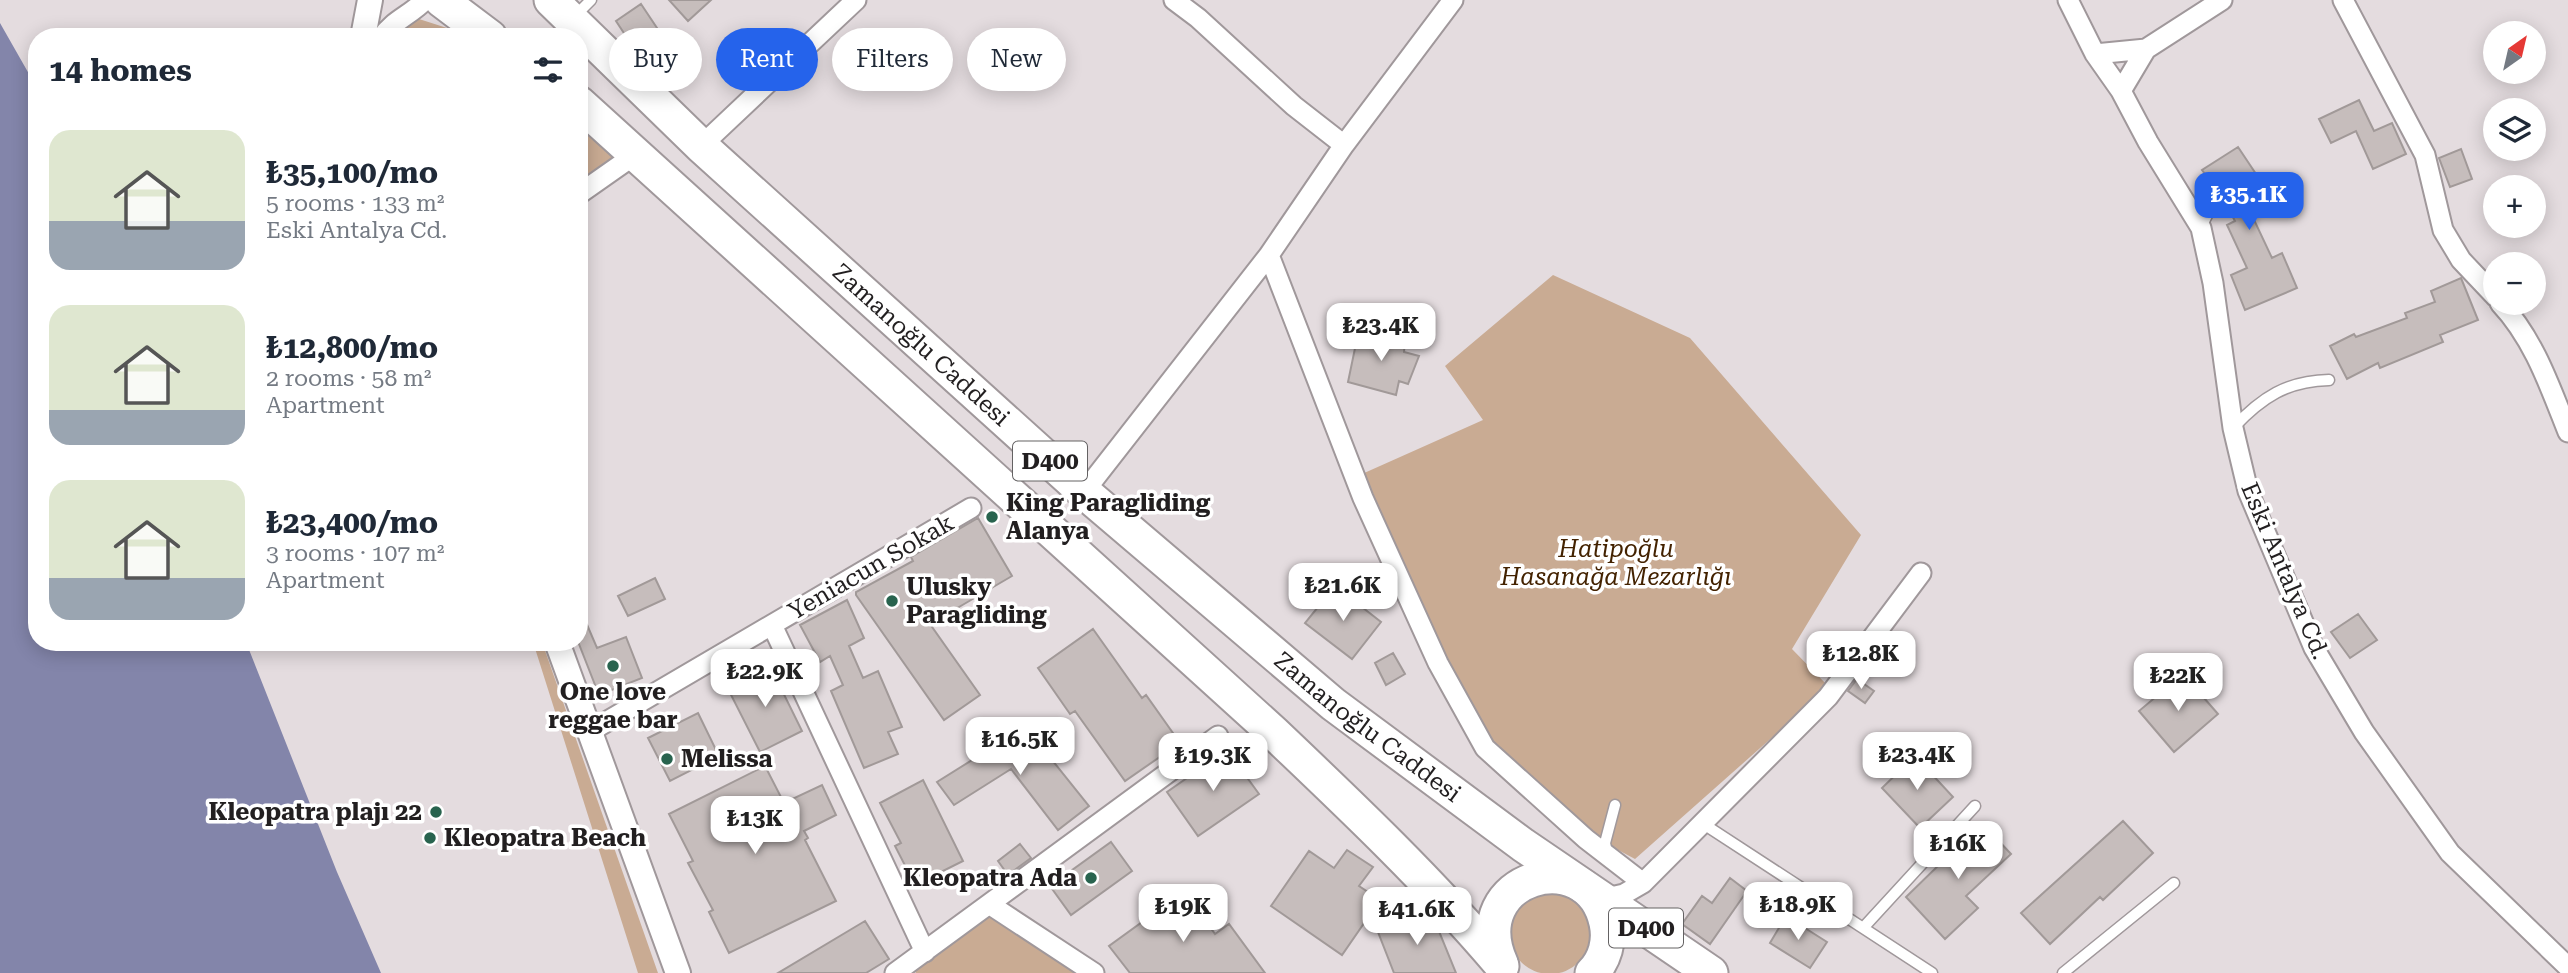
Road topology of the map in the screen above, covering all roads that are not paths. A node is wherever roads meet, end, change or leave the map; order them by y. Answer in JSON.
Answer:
{"nodes":[{"id":1,"x":370,"y":0,"type":"edge"},
{"id":2,"x":425,"y":0,"type":"edge"},
{"id":3,"x":441,"y":0,"type":"edge"},
{"id":4,"x":856,"y":0,"type":"edge"},
{"id":5,"x":1174,"y":0,"type":"edge"},
{"id":6,"x":1453,"y":0,"type":"edge"},
{"id":7,"x":2068,"y":0,"type":"edge"},
{"id":8,"x":2222,"y":0,"type":"edge"},
{"id":9,"x":2343,"y":0,"type":"edge"},
{"id":10,"x":571,"y":7,"type":"edge"},
{"id":11,"x":363,"y":28,"type":"edge"},
{"id":12,"x":388,"y":28,"type":"edge"},
{"id":13,"x":478,"y":28,"type":"edge"},
{"id":14,"x":2146,"y":49,"type":"junction"},
{"id":15,"x":2095,"y":54,"type":"junction"},
{"id":16,"x":2121,"y":91,"type":"junction"},
{"id":17,"x":588,"y":111,"type":"edge"},
{"id":18,"x":1344,"y":145,"type":"junction"},
{"id":19,"x":701,"y":146,"type":"junction"},
{"id":20,"x":636,"y":154,"type":"junction"},
{"id":21,"x":588,"y":188,"type":"edge"},
{"id":22,"x":2216,"y":200,"type":"dead end"},
{"id":23,"x":2201,"y":228,"type":"junction"},
{"id":24,"x":1269,"y":255,"type":"junction"},
{"id":25,"x":2483,"y":283,"type":"edge"},
{"id":26,"x":2512,"y":315,"type":"edge"},
{"id":27,"x":2329,"y":380,"type":"dead end"},
{"id":28,"x":2233,"y":428,"type":"junction"},
{"id":29,"x":2568,"y":432,"type":"edge"},
{"id":30,"x":1084,"y":492,"type":"junction"},
{"id":31,"x":971,"y":508,"type":"dead end"},
{"id":32,"x":1922,"y":573,"type":"dead end"},
{"id":33,"x":772,"y":625,"type":"junction"},
{"id":34,"x":560,"y":651,"type":"edge"},
{"id":35,"x":589,"y":732,"type":"junction"},
{"id":36,"x":1218,"y":736,"type":"dead end"},
{"id":37,"x":1615,"y":805,"type":"dead end"},
{"id":38,"x":1975,"y":806,"type":"dead end"},
{"id":39,"x":1702,"y":823,"type":"junction"},
{"id":40,"x":1607,"y":853,"type":"junction"},
{"id":41,"x":1643,"y":883,"type":"junction"},
{"id":42,"x":2174,"y":883,"type":"dead end"},
{"id":43,"x":1602,"y":899,"type":"junction"},
{"id":44,"x":989,"y":904,"type":"junction"},
{"id":45,"x":1863,"y":928,"type":"junction"},
{"id":46,"x":925,"y":952,"type":"junction"},
{"id":47,"x":1599,"y":961,"type":"edge"},
{"id":48,"x":2568,"y":967,"type":"edge"},
{"id":49,"x":1505,"y":969,"type":"edge"},
{"id":50,"x":678,"y":973,"type":"edge"},
{"id":51,"x":895,"y":973,"type":"edge"},
{"id":52,"x":1094,"y":973,"type":"edge"},
{"id":53,"x":1712,"y":973,"type":"edge"},
{"id":54,"x":1933,"y":973,"type":"edge"},
{"id":55,"x":2063,"y":973,"type":"edge"}],
"edges":[{"from":1,"to":11,"type":"street"},
{"from":2,"to":12,"type":"street"},
{"from":3,"to":13,"type":"highway"},
{"from":4,"to":19,"type":"street"},
{"from":5,"to":18,"type":"street"},
{"from":6,"to":18,"type":"street"},
{"from":7,"to":15,"type":"street","name":"Eski Antalya Cd."},
{"from":8,"to":14,"type":"street"},
{"from":9,"to":25,"type":"street"},
{"from":10,"to":19,"type":"highway","name":"Zamanoğlu Caddesi","number":"D400"},
{"from":14,"to":15,"type":"street"},
{"from":14,"to":16,"type":"street"},
{"from":15,"to":16,"type":"street","name":"Eski Antalya Cd."},
{"from":16,"to":23,"type":"street","name":"Eski Antalya Cd."},
{"from":17,"to":20,"type":"highway","number":"D400"},
{"from":18,"to":24,"type":"street"},
{"from":19,"to":30,"type":"highway","name":"Zamanoğlu Caddesi","number":"D400"},
{"from":20,"to":21,"type":"street"},
{"from":20,"to":49,"type":"highway","number":"D400"},
{"from":22,"to":23,"type":"lane"},
{"from":23,"to":28,"type":"street","name":"Eski Antalya Cd."},
{"from":24,"to":30,"type":"street"},
{"from":24,"to":40,"type":"street"},
{"from":26,"to":29,"type":"street"},
{"from":27,"to":28,"type":"lane"},
{"from":28,"to":48,"type":"street","name":"Eski Antalya Cd."},
{"from":30,"to":43,"type":"highway","name":"Zamanoğlu Caddesi","number":"D400"},
{"from":31,"to":33,"type":"street","name":"Yeniacun Sokak"},
{"from":32,"to":39,"type":"street"},
{"from":33,"to":35,"type":"street","name":"Yeniacun Sokak"},
{"from":33,"to":46,"type":"street"},
{"from":34,"to":35,"type":"street"},
{"from":35,"to":50,"type":"street"},
{"from":36,"to":44,"type":"street"},
{"from":37,"to":40,"type":"lane"},
{"from":38,"to":45,"type":"lane"},
{"from":39,"to":41,"type":"street"},
{"from":39,"to":45,"type":"lane"},
{"from":40,"to":41,"type":"street"},
{"from":41,"to":43,"type":"street"},
{"from":41,"to":43,"type":"street"},
{"from":42,"to":55,"type":"lane"},
{"from":43,"to":47,"type":"street"},
{"from":43,"to":47,"type":"highway"},
{"from":43,"to":49,"type":"highway"},
{"from":43,"to":53,"type":"highway","name":"Zamanoğlu Caddesi","number":"D400"},
{"from":44,"to":46,"type":"street"},
{"from":44,"to":52,"type":"street"},
{"from":45,"to":54,"type":"lane"},
{"from":46,"to":51,"type":"street"}]}
